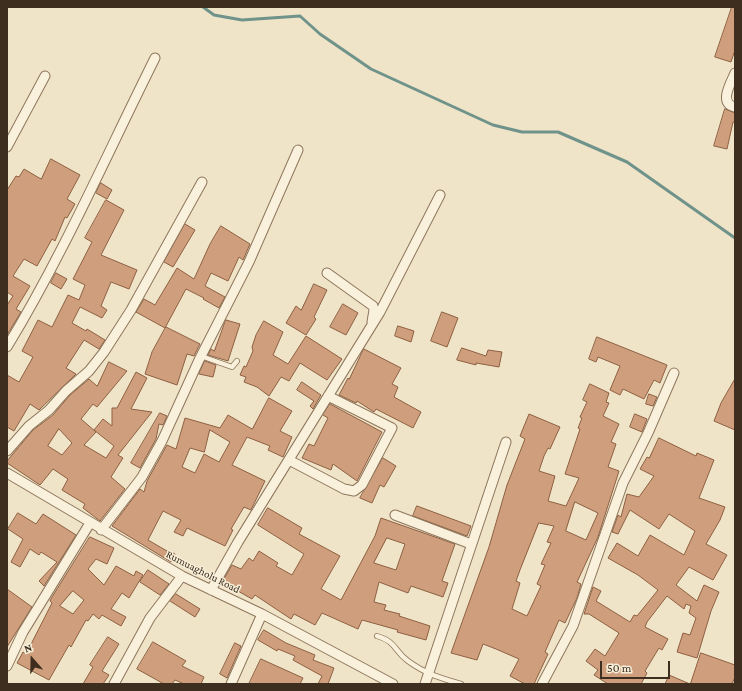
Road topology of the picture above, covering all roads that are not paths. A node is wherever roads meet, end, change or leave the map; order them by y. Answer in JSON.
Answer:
{"nodes":[{"id":1,"x":156,"y":58,"type":"dead end"},
{"id":2,"x":735,"y":73,"type":"edge"},
{"id":3,"x":45,"y":76,"type":"dead end"},
{"id":4,"x":735,"y":107,"type":"edge"},
{"id":5,"x":7,"y":147,"type":"edge"},
{"id":6,"x":298,"y":150,"type":"dead end"},
{"id":7,"x":202,"y":182,"type":"dead end"},
{"id":8,"x":440,"y":195,"type":"dead end"},
{"id":9,"x":327,"y":273,"type":"dead end"},
{"id":10,"x":371,"y":328,"type":"junction"},
{"id":11,"x":7,"y":347,"type":"edge"},
{"id":12,"x":201,"y":356,"type":"junction"},
{"id":13,"x":237,"y":361,"type":"dead end"},
{"id":14,"x":674,"y":373,"type":"dead end"},
{"id":15,"x":328,"y":396,"type":"junction"},
{"id":16,"x":506,"y":442,"type":"dead end"},
{"id":17,"x":7,"y":451,"type":"edge"},
{"id":18,"x":289,"y":460,"type":"junction"},
{"id":19,"x":7,"y":473,"type":"edge"},
{"id":20,"x":395,"y":515,"type":"dead end"},
{"id":21,"x":90,"y":523,"type":"junction"},
{"id":22,"x":101,"y":530,"type":"junction"},
{"id":23,"x":471,"y":544,"type":"junction"},
{"id":24,"x":182,"y":576,"type":"junction"},
{"id":25,"x":211,"y":590,"type":"junction"},
{"id":26,"x":262,"y":614,"type":"junction"},
{"id":27,"x":377,"y":636,"type":"dead end"},
{"id":28,"x":7,"y":666,"type":"edge"},
{"id":29,"x":428,"y":674,"type":"junction"},
{"id":30,"x":114,"y":684,"type":"edge"},
{"id":31,"x":231,"y":684,"type":"edge"},
{"id":32,"x":393,"y":684,"type":"edge"},
{"id":33,"x":425,"y":684,"type":"edge"},
{"id":34,"x":461,"y":684,"type":"edge"},
{"id":35,"x":542,"y":684,"type":"edge"}],
"edges":[{"from":1,"to":11,"type":"street"},
{"from":2,"to":4,"type":"street"},
{"from":3,"to":5,"type":"street"},
{"from":6,"to":12,"type":"street"},
{"from":7,"to":17,"type":"street"},
{"from":8,"to":10,"type":"street"},
{"from":9,"to":10,"type":"street"},
{"from":10,"to":15,"type":"street"},
{"from":12,"to":13,"type":"lane"},
{"from":12,"to":22,"type":"street"},
{"from":14,"to":35,"type":"street"},
{"from":15,"to":18,"type":"street"},
{"from":15,"to":18,"type":"street"},
{"from":16,"to":23,"type":"street"},
{"from":18,"to":25,"type":"street"},
{"from":19,"to":21,"type":"street","name":"Rumuagholu Road"},
{"from":20,"to":23,"type":"street"},
{"from":21,"to":22,"type":"street","name":"Rumuagholu Road"},
{"from":21,"to":28,"type":"street"},
{"from":22,"to":24,"type":"street","name":"Rumuagholu Road"},
{"from":23,"to":29,"type":"street"},
{"from":24,"to":25,"type":"street","name":"Rumuagholu Road"},
{"from":24,"to":30,"type":"street"},
{"from":25,"to":26,"type":"street","name":"Rumuagholu Road"},
{"from":26,"to":31,"type":"street"},
{"from":26,"to":32,"type":"street","name":"Rumuagholu Road"},
{"from":27,"to":29,"type":"lane"},
{"from":29,"to":33,"type":"street"},
{"from":29,"to":34,"type":"lane"}]}
